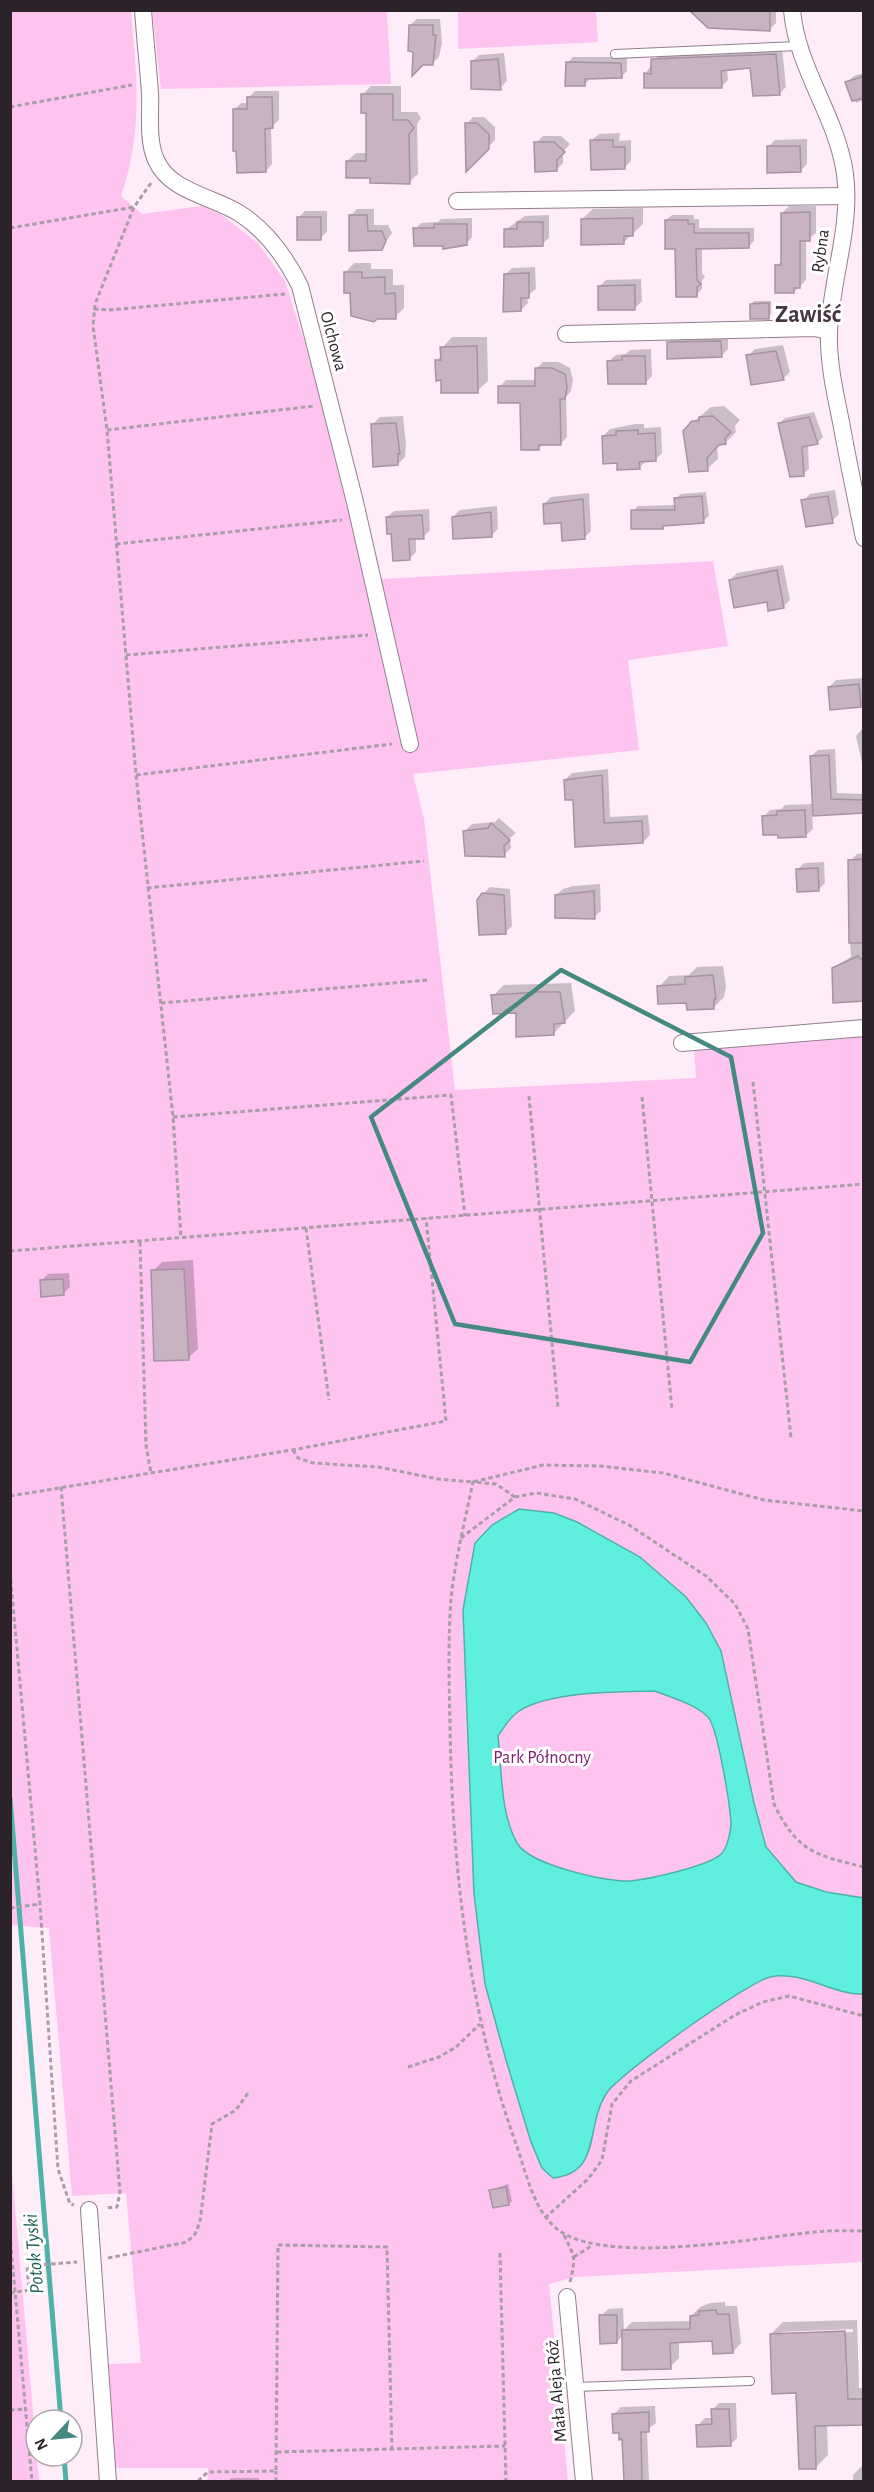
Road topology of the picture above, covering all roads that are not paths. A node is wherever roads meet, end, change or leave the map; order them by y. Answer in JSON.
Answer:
{"nodes":[{"id":1,"x":143,"y":10,"type":"edge"},
{"id":2,"x":792,"y":10,"type":"edge"},
{"id":3,"x":799,"y":46,"type":"junction"},
{"id":4,"x":615,"y":54,"type":"dead end"},
{"id":5,"x":846,"y":196,"type":"junction"},
{"id":6,"x":458,"y":201,"type":"dead end"},
{"id":7,"x":829,"y":331,"type":"junction"},
{"id":8,"x":566,"y":334,"type":"dead end"},
{"id":9,"x":864,"y":538,"type":"edge"},
{"id":10,"x":410,"y":743,"type":"road end"},
{"id":11,"x":864,"y":1028,"type":"edge"},
{"id":12,"x":682,"y":1043,"type":"dead end"},
{"id":13,"x":89,"y":2210,"type":"road end"},
{"id":14,"x":567,"y":2297,"type":"road end"},
{"id":15,"x":750,"y":2381,"type":"dead end"},
{"id":16,"x":575,"y":2387,"type":"junction"},
{"id":17,"x":108,"y":2481,"type":"edge"},
{"id":18,"x":584,"y":2481,"type":"edge"}],
"edges":[{"from":1,"to":10,"type":"street","name":"Olchowa"},
{"from":2,"to":3,"type":"street","name":"Rybna"},
{"from":3,"to":4,"type":"lane"},
{"from":3,"to":5,"type":"street","name":"Rybna"},
{"from":5,"to":6,"type":"street"},
{"from":5,"to":7,"type":"street","name":"Rybna"},
{"from":7,"to":8,"type":"street"},
{"from":7,"to":9,"type":"street","name":"Rybna"},
{"from":11,"to":12,"type":"street"},
{"from":13,"to":17,"type":"street"},
{"from":14,"to":16,"type":"street","name":"Mała Aleja Róż"},
{"from":15,"to":16,"type":"lane"},
{"from":16,"to":18,"type":"street","name":"Mała Aleja Róż"}]}
